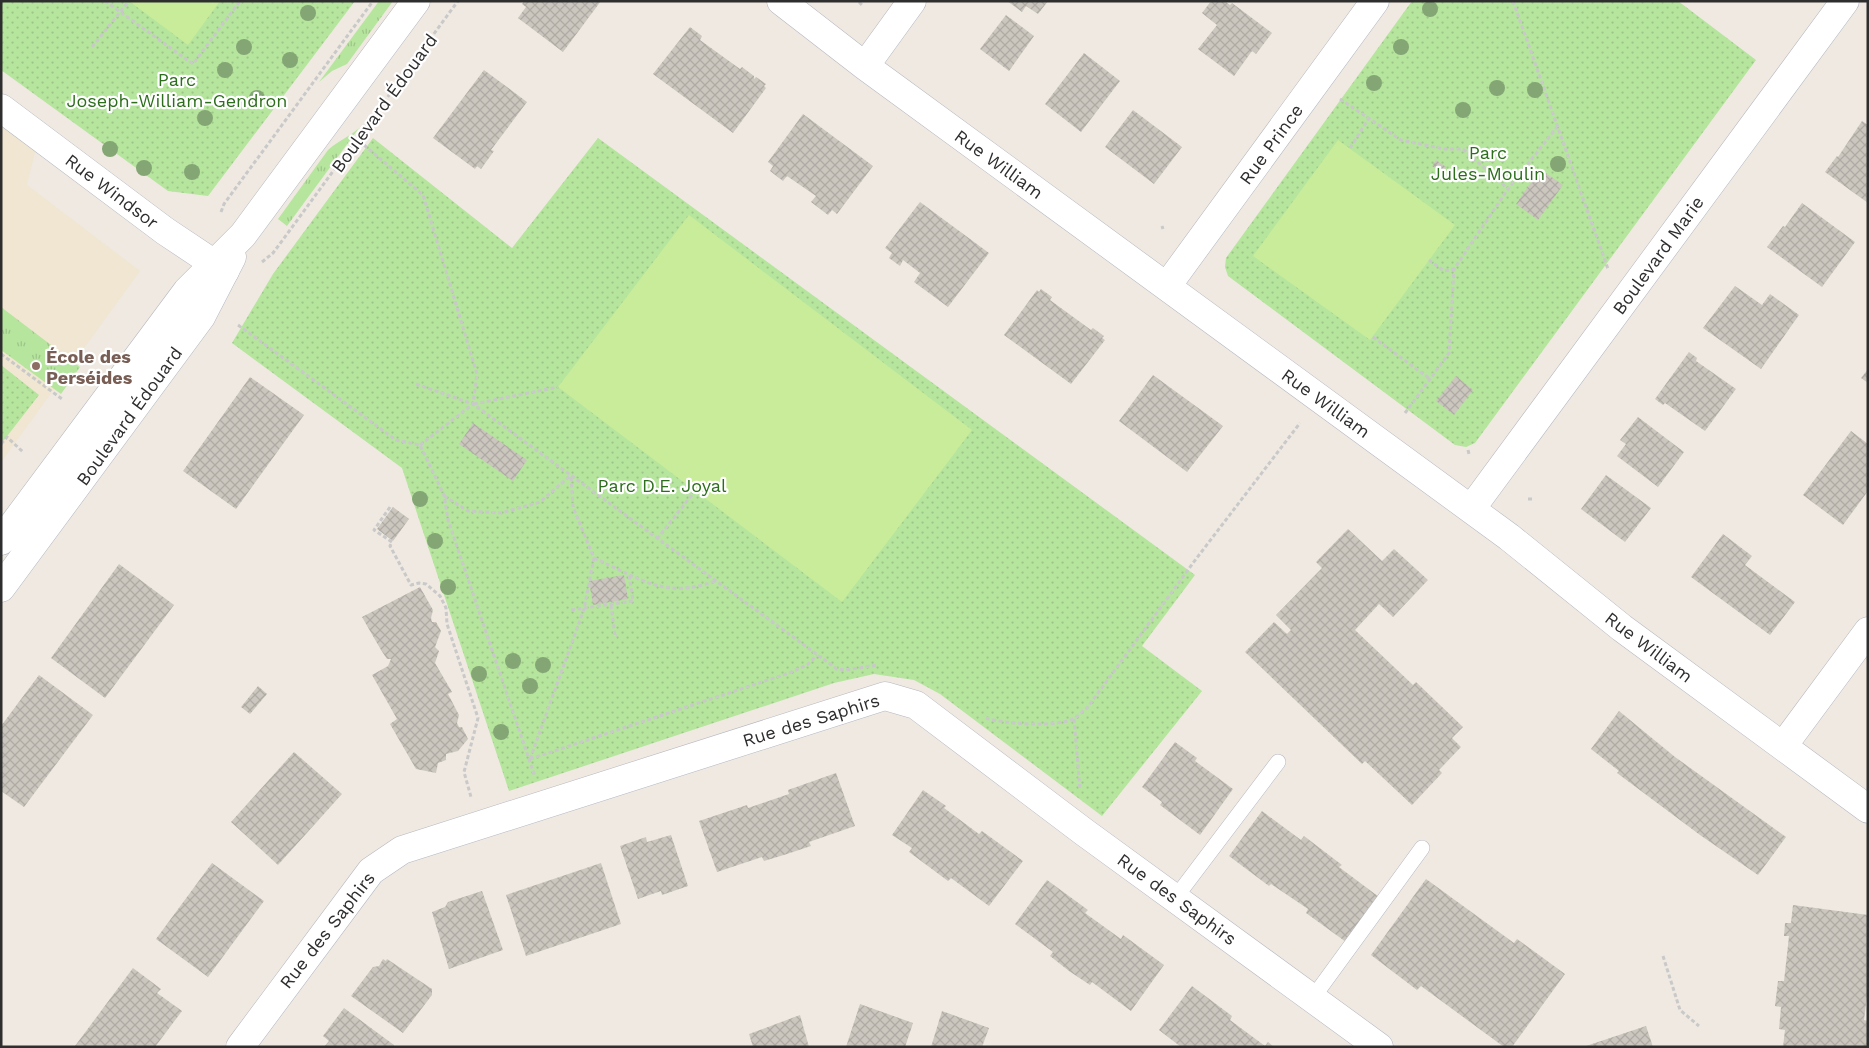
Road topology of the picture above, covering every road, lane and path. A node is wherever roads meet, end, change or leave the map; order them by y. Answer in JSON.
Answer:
{"nodes":[{"id":1,"x":105,"y":1,"type":"edge"},
{"id":2,"x":128,"y":1,"type":"edge"},
{"id":3,"x":240,"y":1,"type":"edge"},
{"id":4,"x":373,"y":1,"type":"edge"},
{"id":5,"x":416,"y":1,"type":"edge"},
{"id":6,"x":458,"y":1,"type":"edge"},
{"id":7,"x":781,"y":1,"type":"edge"},
{"id":8,"x":912,"y":1,"type":"edge"},
{"id":9,"x":1375,"y":1,"type":"edge"},
{"id":10,"x":1512,"y":1,"type":"edge"},
{"id":11,"x":1845,"y":1,"type":"edge"},
{"id":12,"x":120,"y":12,"type":"junction"},
{"id":13,"x":92,"y":47,"type":"dead end"},
{"id":14,"x":865,"y":66,"type":"junction"},
{"id":15,"x":1338,"y":98,"type":"dead end"},
{"id":16,"x":1,"y":108,"type":"edge"},
{"id":17,"x":1369,"y":118,"type":"junction"},
{"id":18,"x":1558,"y":127,"type":"junction"},
{"id":19,"x":364,"y":145,"type":"dead end"},
{"id":20,"x":1350,"y":148,"type":"dead end"},
{"id":21,"x":1508,"y":189,"type":"junction"},
{"id":22,"x":224,"y":204,"type":"dead end"},
{"id":23,"x":273,"y":253,"type":"dead end"},
{"id":24,"x":1429,"y":260,"type":"dead end"},
{"id":25,"x":220,"y":268,"type":"junction"},
{"id":26,"x":1454,"y":269,"type":"junction"},
{"id":27,"x":1608,"y":269,"type":"dead end"},
{"id":28,"x":1167,"y":286,"type":"junction"},
{"id":29,"x":238,"y":325,"type":"dead end"},
{"id":30,"x":1373,"y":337,"type":"dead end"},
{"id":31,"x":1,"y":354,"type":"edge"},
{"id":32,"x":1430,"y":379,"type":"junction"},
{"id":33,"x":416,"y":384,"type":"dead end"},
{"id":34,"x":558,"y":387,"type":"dead end"},
{"id":35,"x":62,"y":399,"type":"dead end"},
{"id":36,"x":473,"y":404,"type":"junction"},
{"id":37,"x":1405,"y":414,"type":"dead end"},
{"id":38,"x":1300,"y":423,"type":"dead end"},
{"id":39,"x":1,"y":444,"type":"edge"},
{"id":40,"x":420,"y":445,"type":"junction"},
{"id":41,"x":23,"y":452,"type":"dead end"},
{"id":42,"x":571,"y":475,"type":"junction"},
{"id":43,"x":694,"y":491,"type":"dead end"},
{"id":44,"x":444,"y":495,"type":"junction"},
{"id":45,"x":390,"y":507,"type":"dead end"},
{"id":46,"x":1471,"y":509,"type":"junction"},
{"id":47,"x":657,"y":539,"type":"junction"},
{"id":48,"x":1,"y":541,"type":"edge"},
{"id":49,"x":594,"y":558,"type":"junction"},
{"id":50,"x":629,"y":574,"type":"junction"},
{"id":51,"x":715,"y":581,"type":"junction"},
{"id":52,"x":1,"y":588,"type":"edge"},
{"id":53,"x":611,"y":605,"type":"junction"},
{"id":54,"x":584,"y":609,"type":"junction"},
{"id":55,"x":571,"y":610,"type":"dead end"},
{"id":56,"x":1868,"y":631,"type":"edge"},
{"id":57,"x":617,"y":636,"type":"dead end"},
{"id":58,"x":1074,"y":718,"type":"junction"},
{"id":59,"x":1050,"y":724,"type":"dead end"},
{"id":60,"x":1783,"y":746,"type":"junction"},
{"id":61,"x":530,"y":759,"type":"junction"},
{"id":62,"x":1278,"y":762,"type":"dead end"},
{"id":63,"x":542,"y":804,"type":"junction"},
{"id":64,"x":1868,"y":809,"type":"edge"},
{"id":65,"x":478,"y":825,"type":"junction"},
{"id":66,"x":1084,"y":832,"type":"junction"},
{"id":67,"x":1422,"y":848,"type":"dead end"},
{"id":68,"x":1176,"y":897,"type":"junction"},
{"id":69,"x":1663,"y":956,"type":"dead end"},
{"id":70,"x":1312,"y":999,"type":"junction"},
{"id":71,"x":1699,"y":1026,"type":"dead end"},
{"id":72,"x":240,"y":1047,"type":"edge"},
{"id":73,"x":1379,"y":1047,"type":"edge"}],
"edges":[{"from":1,"to":12,"type":"path"},
{"from":2,"to":12,"type":"path"},
{"from":3,"to":12,"type":"path"},
{"from":4,"to":22,"type":"path"},
{"from":5,"to":25,"type":"street","name":"Boulevard Édouard"},
{"from":6,"to":23,"type":"path","name":"Boulevard Édouard"},
{"from":7,"to":14,"type":"street","name":"Rue William"},
{"from":8,"to":14,"type":"street"},
{"from":9,"to":28,"type":"street","name":"Rue Prince"},
{"from":10,"to":18,"type":"path"},
{"from":11,"to":46,"type":"street","name":"Boulevard Marie"},
{"from":12,"to":13,"type":"path"},
{"from":14,"to":28,"type":"street","name":"Rue William"},
{"from":15,"to":17,"type":"path"},
{"from":16,"to":25,"type":"street","name":"Rue Windsor"},
{"from":17,"to":20,"type":"path"},
{"from":17,"to":21,"type":"path"},
{"from":18,"to":21,"type":"path"},
{"from":18,"to":27,"type":"path"},
{"from":19,"to":36,"type":"path"},
{"from":21,"to":26,"type":"path"},
{"from":24,"to":26,"type":"path"},
{"from":25,"to":48,"type":"street","name":"Boulevard Édouard"},
{"from":25,"to":52,"type":"street","name":"Boulevard Édouard"},
{"from":26,"to":32,"type":"path"},
{"from":28,"to":46,"type":"street","name":"Rue William"},
{"from":29,"to":40,"type":"path"},
{"from":30,"to":32,"type":"path"},
{"from":31,"to":35,"type":"path"},
{"from":32,"to":37,"type":"path"},
{"from":33,"to":36,"type":"path"},
{"from":34,"to":36,"type":"path"},
{"from":36,"to":40,"type":"path"},
{"from":36,"to":42,"type":"path"},
{"from":38,"to":58,"type":"path"},
{"from":39,"to":41,"type":"path"},
{"from":40,"to":44,"type":"path"},
{"from":42,"to":44,"type":"path"},
{"from":42,"to":47,"type":"path"},
{"from":42,"to":49,"type":"path"},
{"from":43,"to":47,"type":"path"},
{"from":44,"to":61,"type":"path"},
{"from":45,"to":65,"type":"path"},
{"from":46,"to":60,"type":"street","name":"Rue William"},
{"from":47,"to":51,"type":"path"},
{"from":49,"to":50,"type":"path"},
{"from":49,"to":54,"type":"path"},
{"from":50,"to":51,"type":"path"},
{"from":50,"to":53,"type":"path"},
{"from":51,"to":61,"type":"path"},
{"from":53,"to":54,"type":"path"},
{"from":53,"to":57,"type":"path"},
{"from":54,"to":55,"type":"path"},
{"from":54,"to":61,"type":"path"},
{"from":56,"to":60,"type":"street"},
{"from":58,"to":59,"type":"path"},
{"from":58,"to":66,"type":"path"},
{"from":60,"to":64,"type":"street","name":"Rue William"},
{"from":61,"to":63,"type":"path"},
{"from":62,"to":68,"type":"lane"},
{"from":63,"to":65,"type":"street","name":"Rue des Saphirs"},
{"from":63,"to":66,"type":"street","name":"Rue des Saphirs"},
{"from":65,"to":72,"type":"street","name":"Rue des Saphirs"},
{"from":66,"to":68,"type":"street","name":"Rue des Saphirs"},
{"from":67,"to":70,"type":"lane"},
{"from":68,"to":70,"type":"street","name":"Rue des Saphirs"},
{"from":69,"to":71,"type":"path"},
{"from":70,"to":73,"type":"street","name":"Rue des Saphirs"}]}
